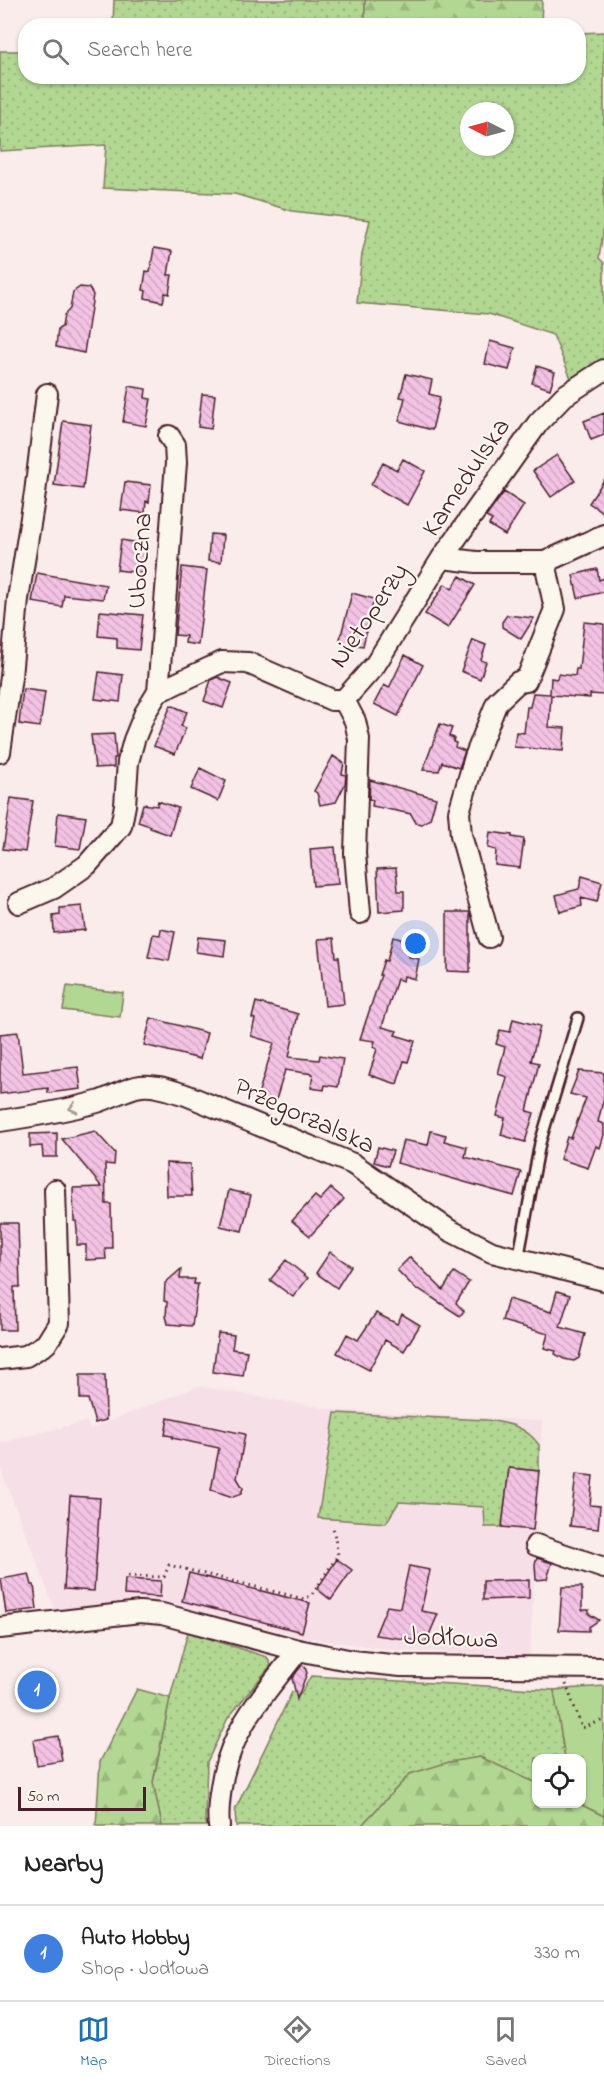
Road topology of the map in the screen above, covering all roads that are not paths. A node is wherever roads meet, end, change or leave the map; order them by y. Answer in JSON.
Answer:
{"nodes":[{"id":1,"x":604,"y":370,"type":"edge"},
{"id":2,"x":47,"y":394,"type":"dead end"},
{"id":3,"x":169,"y":436,"type":"dead end"},
{"id":4,"x":604,"y":535,"type":"edge"},
{"id":5,"x":442,"y":558,"type":"junction"},
{"id":6,"x":545,"y":562,"type":"junction"},
{"id":7,"x":158,"y":692,"type":"junction"},
{"id":8,"x":344,"y":700,"type":"junction"},
{"id":9,"x":0,"y":752,"type":"edge"},
{"id":10,"x":19,"y":903,"type":"dead end"},
{"id":11,"x":360,"y":913,"type":"dead end"},
{"id":12,"x":489,"y":937,"type":"dead end"},
{"id":13,"x":578,"y":1018,"type":"dead end"},
{"id":14,"x":0,"y":1121,"type":"edge"},
{"id":15,"x":55,"y":1190,"type":"dead end"},
{"id":16,"x":518,"y":1260,"type":"junction"},
{"id":17,"x":604,"y":1280,"type":"edge"},
{"id":18,"x":0,"y":1359,"type":"edge"},
{"id":19,"x":536,"y":1545,"type":"dead end"},
{"id":20,"x":604,"y":1568,"type":"edge"},
{"id":21,"x":0,"y":1628,"type":"edge"},
{"id":22,"x":298,"y":1650,"type":"junction"},
{"id":23,"x":604,"y":1668,"type":"edge"},
{"id":24,"x":219,"y":1826,"type":"edge"}],
"edges":[{"from":1,"to":5,"type":"street","name":"Kamedulska"},
{"from":2,"to":9,"type":"street"},
{"from":3,"to":7,"type":"street","name":"Uboczna"},
{"from":4,"to":6,"type":"street","name":"Kamedulska"},
{"from":5,"to":6,"type":"street","name":"Kamedulska"},
{"from":5,"to":8,"type":"street","name":"Nietoperzy"},
{"from":6,"to":12,"type":"street"},
{"from":7,"to":8,"type":"street","name":"Nietoperzy"},
{"from":7,"to":10,"type":"street"},
{"from":8,"to":11,"type":"street"},
{"from":13,"to":16,"type":"lane"},
{"from":16,"to":14,"type":"street","name":"Przegorzalska","one_way":true},
{"from":15,"to":18,"type":"street"},
{"from":16,"to":17,"type":"street","name":"Przegorzalska"},
{"from":19,"to":20,"type":"street"},
{"from":21,"to":22,"type":"street","name":"Jodłowa"},
{"from":22,"to":23,"type":"street","name":"Jodłowa"},
{"from":22,"to":24,"type":"street"}]}
